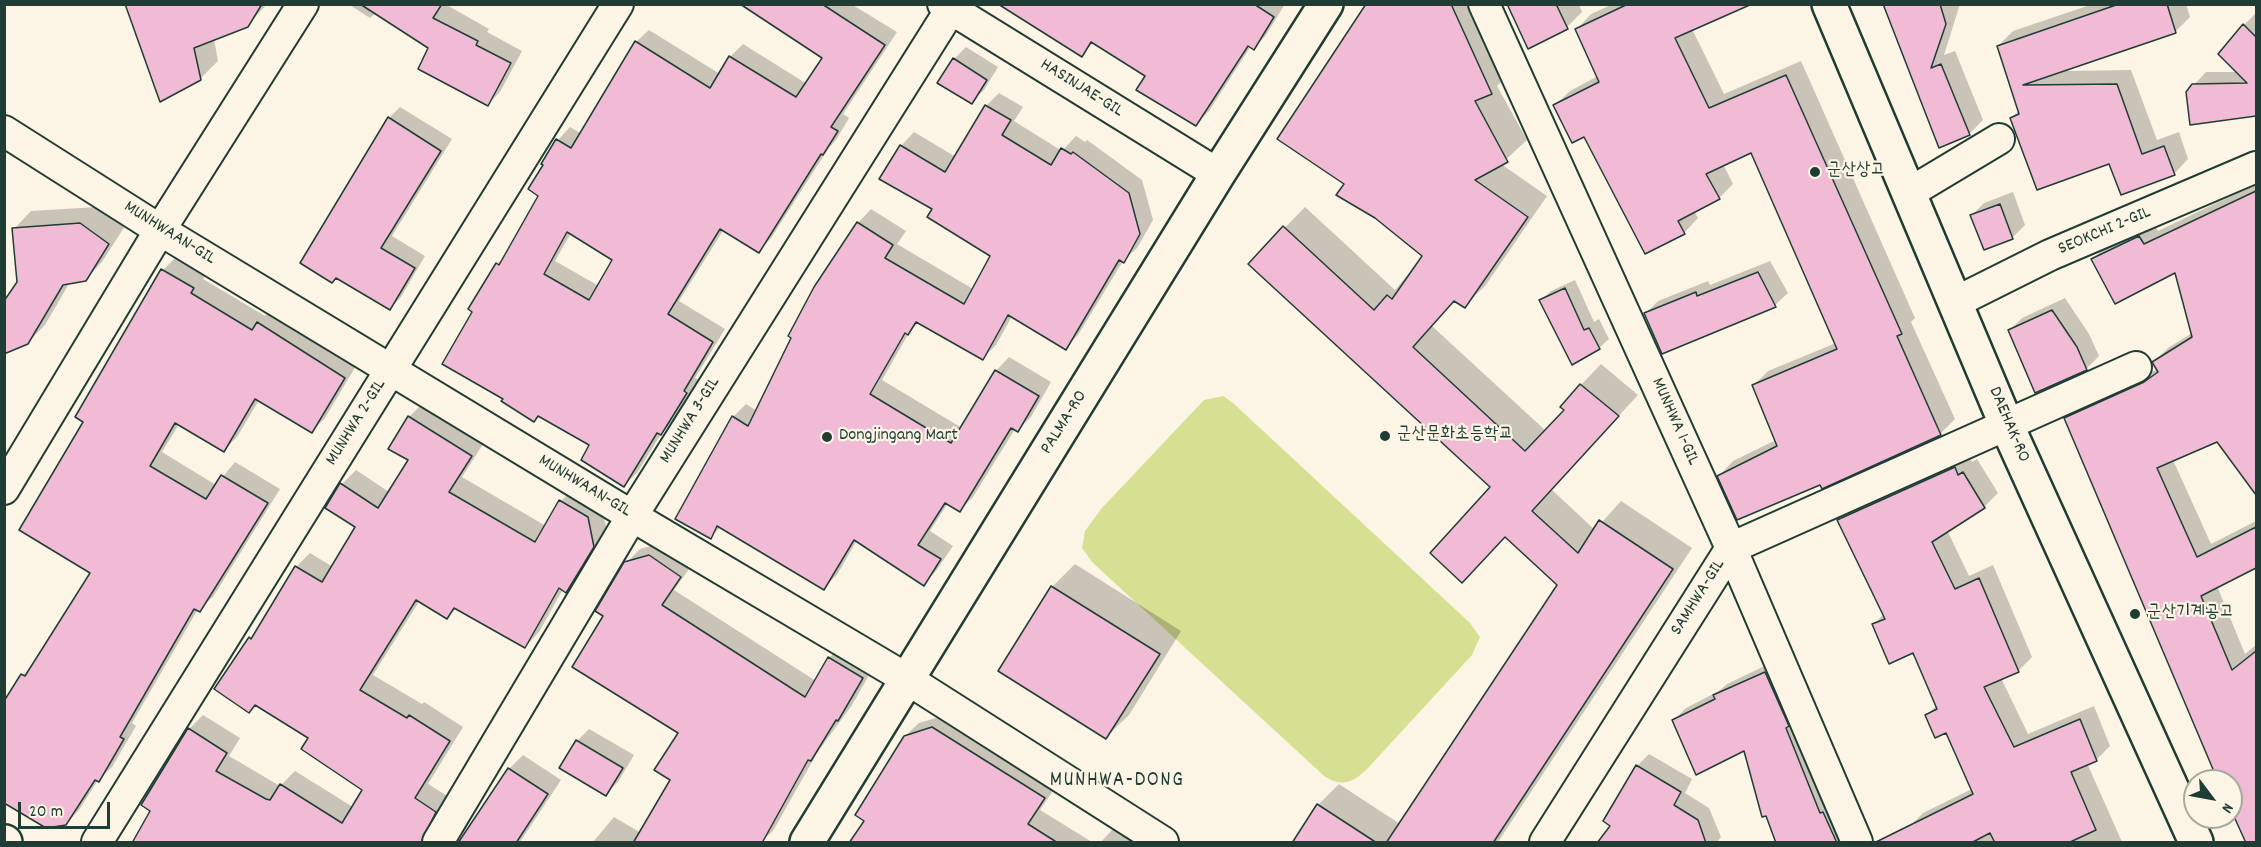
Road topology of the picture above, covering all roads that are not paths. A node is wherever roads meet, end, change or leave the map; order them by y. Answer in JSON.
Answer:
{"nodes":[{"id":1,"x":303,"y":4,"type":"edge"},
{"id":2,"x":618,"y":4,"type":"edge"},
{"id":3,"x":1326,"y":4,"type":"edge"},
{"id":4,"x":1484,"y":4,"type":"edge"},
{"id":5,"x":1829,"y":4,"type":"edge"},
{"id":6,"x":949,"y":6,"type":"edge"},
{"id":7,"x":4,"y":131,"type":"edge"},
{"id":8,"x":1999,"y":139,"type":"dead end"},
{"id":9,"x":2256,"y":167,"type":"edge"},
{"id":10,"x":1218,"y":174,"type":"junction"},
{"id":11,"x":1909,"y":193,"type":"junction"},
{"id":12,"x":160,"y":230,"type":"junction"},
{"id":13,"x":1956,"y":302,"type":"junction"},
{"id":14,"x":2136,"y":367,"type":"dead end"},
{"id":15,"x":391,"y":369,"type":"junction"},
{"id":16,"x":2007,"y":426,"type":"junction"},
{"id":17,"x":4,"y":489,"type":"edge"},
{"id":18,"x":632,"y":516,"type":"junction"},
{"id":19,"x":1731,"y":548,"type":"junction"},
{"id":20,"x":907,"y":678,"type":"junction"},
{"id":21,"x":97,"y":843,"type":"edge"},
{"id":22,"x":438,"y":843,"type":"edge"},
{"id":23,"x":807,"y":843,"type":"edge"},
{"id":24,"x":1163,"y":843,"type":"edge"},
{"id":25,"x":1545,"y":843,"type":"edge"},
{"id":26,"x":1857,"y":843,"type":"edge"},
{"id":27,"x":2196,"y":843,"type":"edge"}],
"edges":[{"from":1,"to":12,"type":"street"},
{"from":2,"to":15,"type":"street","name":"MUNHWA 2-GIL"},
{"from":3,"to":10,"type":"street","name":"PALMA-RO"},
{"from":4,"to":19,"type":"street","name":"MUNHWA 1-GIL"},
{"from":5,"to":11,"type":"street","name":"DAEHAK-RO"},
{"from":6,"to":10,"type":"street","name":"HASINJAE-GIL"},
{"from":6,"to":18,"type":"street","name":"MUNHWA 3-GIL"},
{"from":7,"to":12,"type":"street","name":"MUNHWAAN-GIL"},
{"from":8,"to":11,"type":"street"},
{"from":9,"to":13,"type":"street","name":"SEOKCHI 2-GIL"},
{"from":10,"to":20,"type":"street","name":"PALMA-RO"},
{"from":11,"to":13,"type":"street","name":"DAEHAK-RO"},
{"from":12,"to":15,"type":"street","name":"MUNHWAAN-GIL"},
{"from":12,"to":17,"type":"street"},
{"from":13,"to":16,"type":"street","name":"DAEHAK-RO"},
{"from":14,"to":16,"type":"street","name":"SAMHWA-GIL"},
{"from":15,"to":18,"type":"street","name":"MUNHWAAN-GIL"},
{"from":15,"to":21,"type":"street","name":"MUNHWA 2-GIL"},
{"from":16,"to":19,"type":"street","name":"SAMHWA-GIL"},
{"from":16,"to":27,"type":"street","name":"DAEHAK-RO"},
{"from":18,"to":20,"type":"street","name":"MUNHWAAN-GIL"},
{"from":18,"to":22,"type":"street","name":"MUNHWA 3-GIL"},
{"from":19,"to":25,"type":"street","name":"SAMHWA-GIL"},
{"from":19,"to":26,"type":"street","name":"MUNHWA 1-GIL"},
{"from":20,"to":23,"type":"street","name":"PALMA-RO"},
{"from":20,"to":24,"type":"street","name":"MUNHWAAN-GIL"}]}
